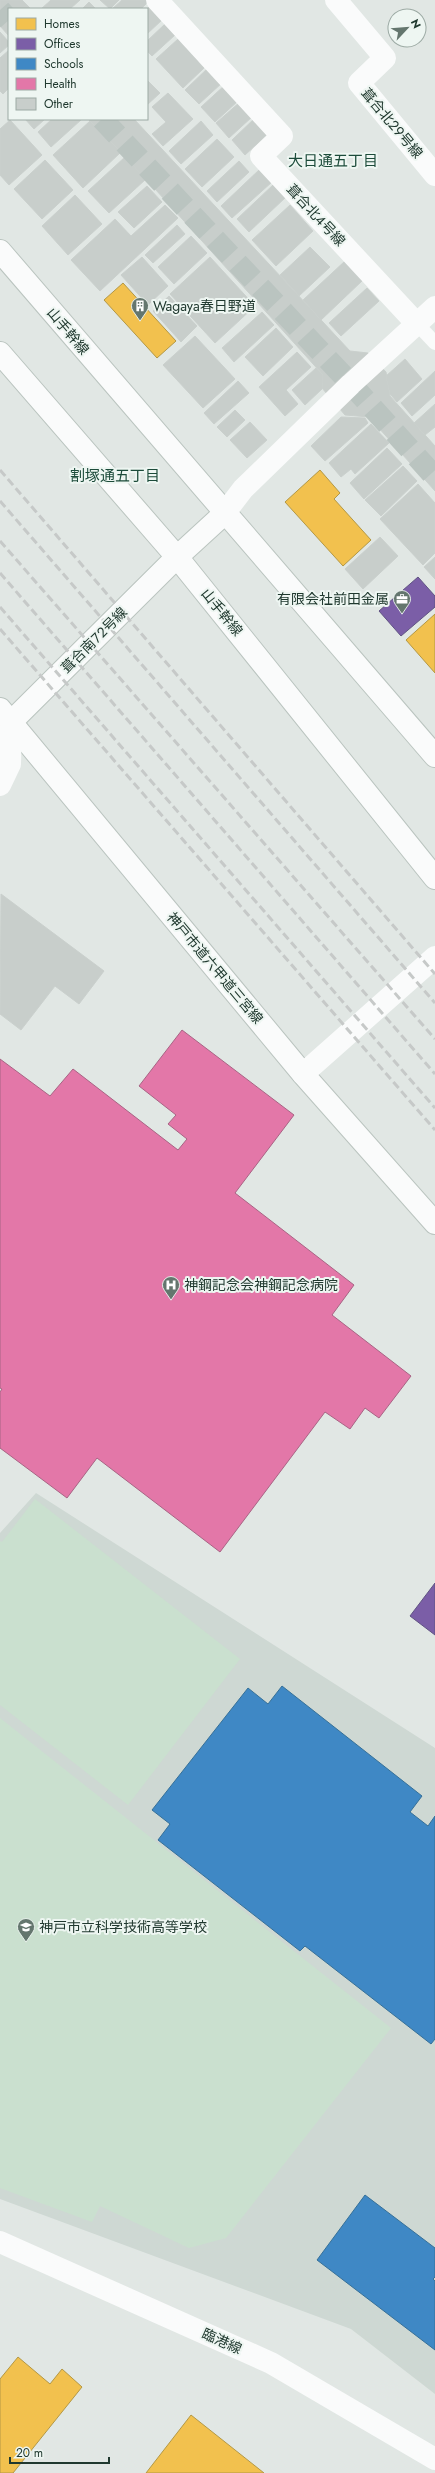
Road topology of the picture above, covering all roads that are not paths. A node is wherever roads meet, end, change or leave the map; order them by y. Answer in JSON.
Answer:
{"nodes":[{"id":1,"x":157,"y":0,"type":"edge"},
{"id":2,"x":336,"y":0,"type":"edge"},
{"id":3,"x":435,"y":175,"type":"edge"},
{"id":4,"x":0,"y":251,"type":"edge"},
{"id":5,"x":435,"y":307,"type":"edge"},
{"id":6,"x":417,"y":324,"type":"junction"},
{"id":7,"x":435,"y":343,"type":"edge"},
{"id":8,"x":0,"y":353,"type":"edge"},
{"id":9,"x":224,"y":514,"type":"junction"},
{"id":10,"x":177,"y":557,"type":"junction"},
{"id":11,"x":6,"y":716,"type":"edge"},
{"id":12,"x":435,"y":756,"type":"edge"},
{"id":13,"x":0,"y":784,"type":"edge"},
{"id":14,"x":435,"y":878,"type":"edge"},
{"id":15,"x":435,"y":957,"type":"edge"},
{"id":16,"x":303,"y":1074,"type":"junction"},
{"id":17,"x":435,"y":1223,"type":"edge"},
{"id":18,"x":0,"y":2242,"type":"edge"},
{"id":19,"x":435,"y":2459,"type":"edge"}],
"edges":[{"from":1,"to":6,"type":"street","name":"葺合北４号線"},
{"from":2,"to":3,"type":"street","name":"葺合北２９号線"},
{"from":4,"to":9,"type":"street","name":"山手幹線"},
{"from":5,"to":6,"type":"street","name":"葺合南７２号線"},
{"from":6,"to":7,"type":"lane","name":"葺合北４号線"},
{"from":6,"to":9,"type":"street","name":"葺合南７２号線"},
{"from":8,"to":10,"type":"street","name":"山手幹線"},
{"from":9,"to":10,"type":"street","name":"葺合南７２号線"},
{"from":9,"to":12,"type":"street","name":"山手幹線"},
{"from":10,"to":11,"type":"street","name":"葺合南７２号線"},
{"from":10,"to":14,"type":"street","name":"山手幹線"},
{"from":11,"to":13,"type":"street"},
{"from":11,"to":16,"type":"street","name":"神戸市道六甲道三宮線"},
{"from":15,"to":16,"type":"street"},
{"from":16,"to":17,"type":"street","name":"神戸市道六甲道三宮線"},
{"from":18,"to":19,"type":"street","name":"臨港線"}]}
